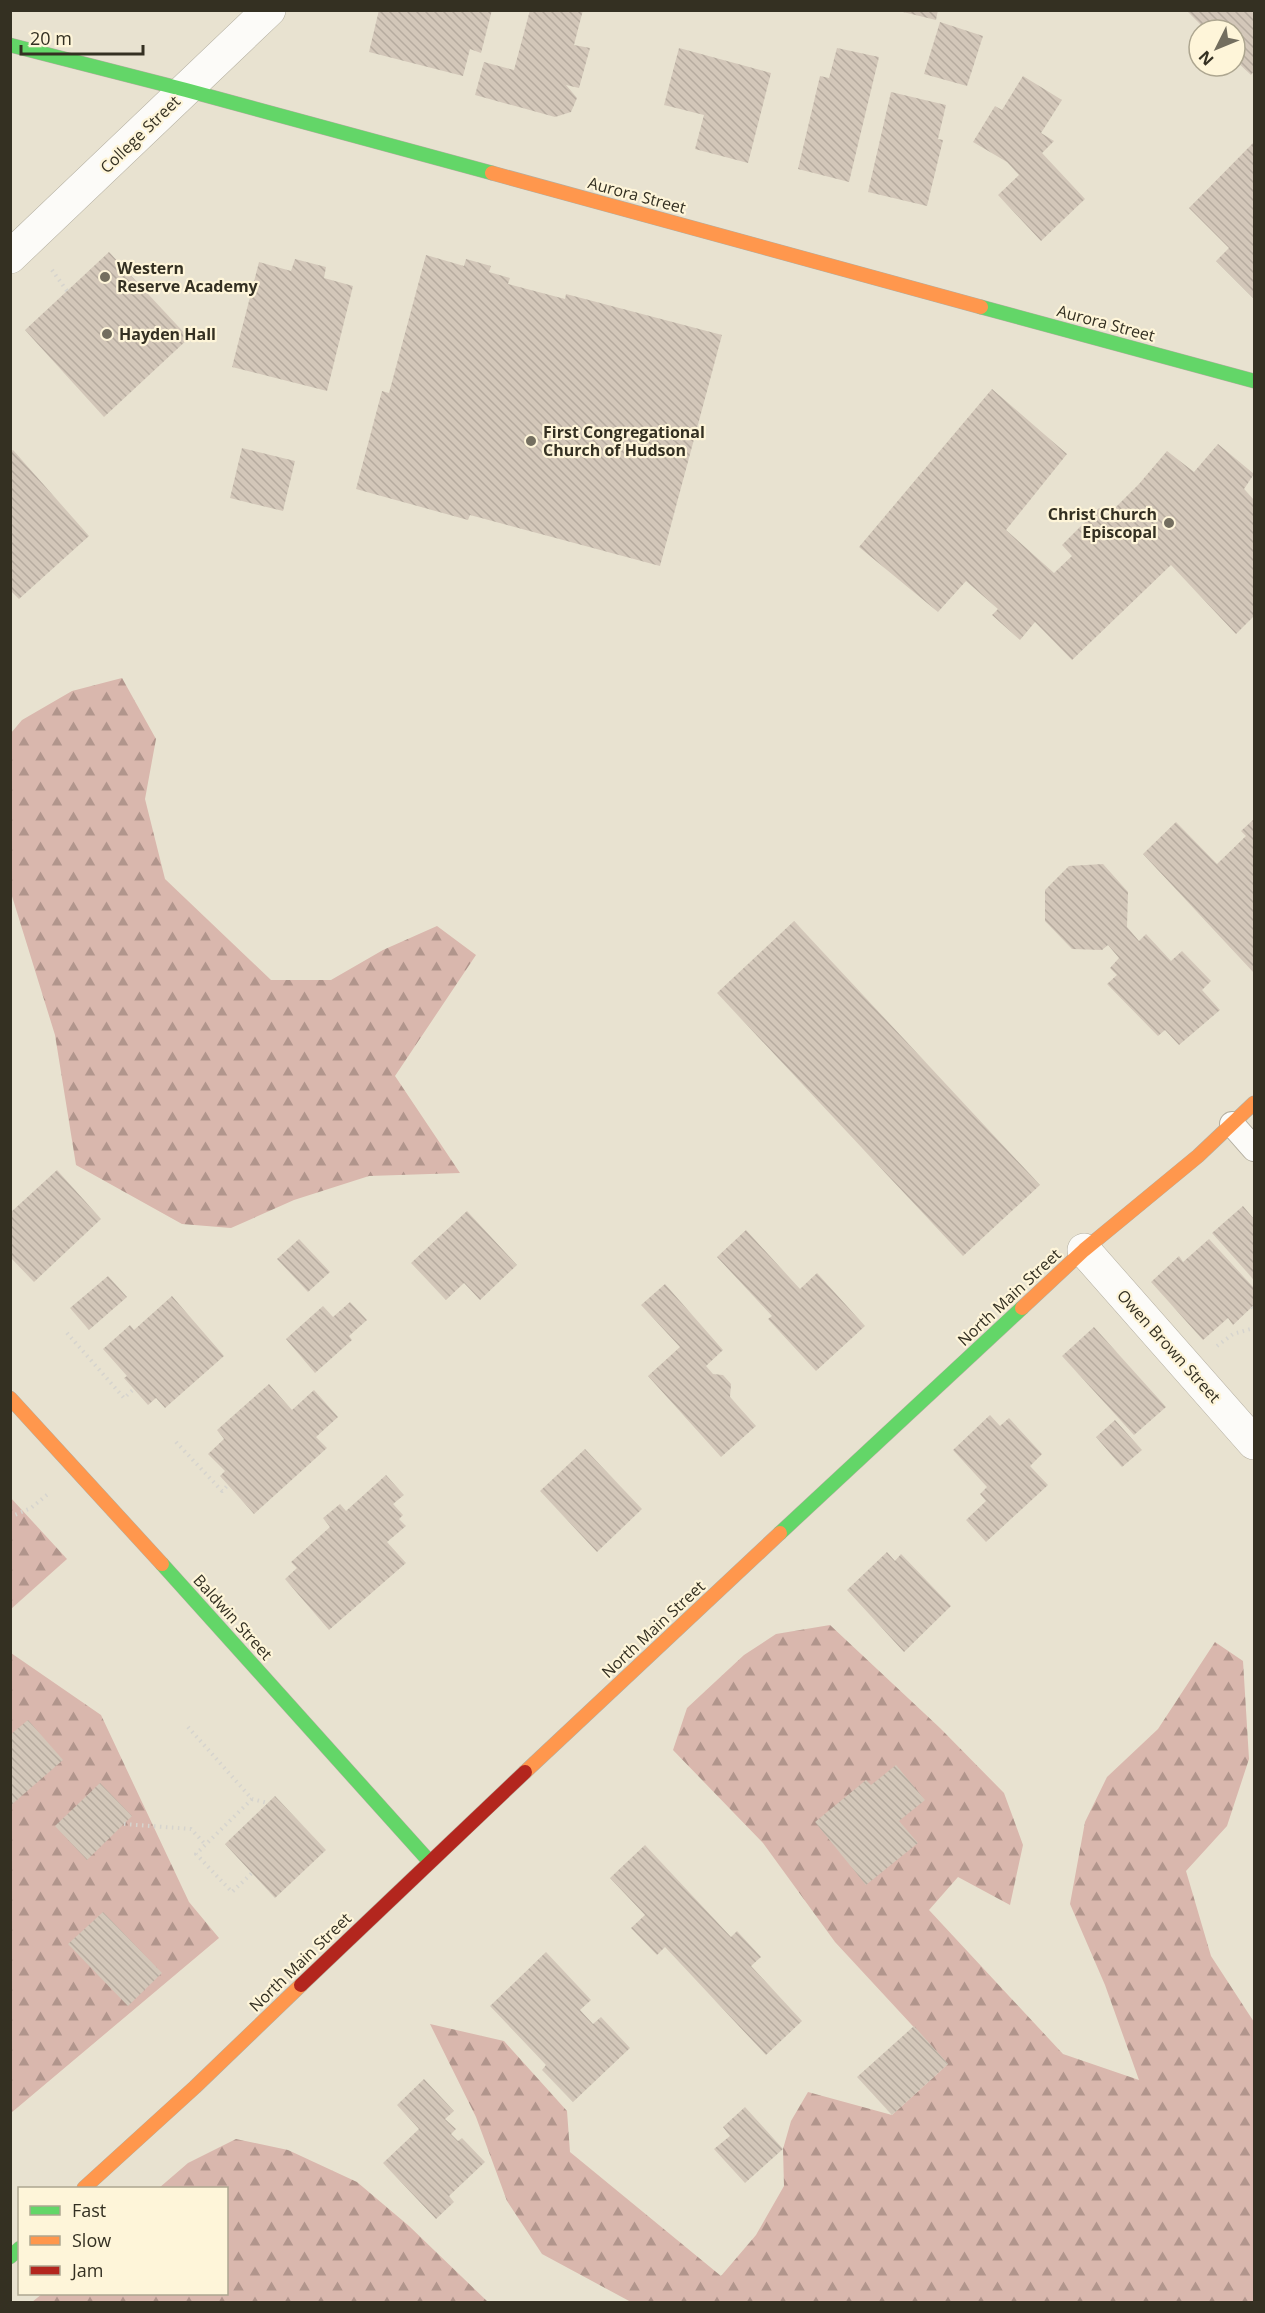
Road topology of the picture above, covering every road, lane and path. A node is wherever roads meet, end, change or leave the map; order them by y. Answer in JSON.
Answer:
{"nodes":[{"id":1,"x":269,"y":10,"type":"edge"},
{"id":2,"x":10,"y":45,"type":"edge"},
{"id":3,"x":186,"y":90,"type":"junction"},
{"id":4,"x":10,"y":257,"type":"edge"},
{"id":5,"x":1254,"y":381,"type":"edge"},
{"id":6,"x":1254,"y":1103,"type":"edge"},
{"id":7,"x":1232,"y":1124,"type":"junction"},
{"id":8,"x":1254,"y":1149,"type":"edge"},
{"id":9,"x":1084,"y":1250,"type":"junction"},
{"id":10,"x":1254,"y":1328,"type":"edge"},
{"id":11,"x":67,"y":1333,"type":"dead end"},
{"id":12,"x":1211,"y":1353,"type":"dead end"},
{"id":13,"x":134,"y":1389,"type":"dead end"},
{"id":14,"x":10,"y":1398,"type":"edge"},
{"id":15,"x":176,"y":1442,"type":"dead end"},
{"id":16,"x":1254,"y":1443,"type":"edge"},
{"id":17,"x":228,"y":1485,"type":"dead end"},
{"id":18,"x":188,"y":1727,"type":"dead end"},
{"id":19,"x":252,"y":1799,"type":"junction"},
{"id":20,"x":268,"y":1803,"type":"dead end"},
{"id":21,"x":124,"y":1824,"type":"dead end"},
{"id":22,"x":205,"y":1844,"type":"junction"},
{"id":23,"x":429,"y":1861,"type":"junction"},
{"id":24,"x":252,"y":1873,"type":"dead end"},
{"id":25,"x":85,"y":2187,"type":"edge"}],
"edges":[{"from":1,"to":3,"type":"street","name":"College Street"},
{"from":2,"to":3,"type":"street","name":"Aurora Street"},
{"from":3,"to":4,"type":"street","name":"College Street"},
{"from":3,"to":5,"type":"street","name":"Aurora Street"},
{"from":6,"to":7,"type":"street","name":"North Main Street"},
{"from":7,"to":8,"type":"lane"},
{"from":7,"to":9,"type":"street","name":"North Main Street"},
{"from":9,"to":16,"type":"street","name":"Owen Brown Street"},
{"from":9,"to":23,"type":"street","name":"North Main Street"},
{"from":10,"to":12,"type":"path"},
{"from":11,"to":13,"type":"path"},
{"from":14,"to":23,"type":"street","name":"Baldwin Street"},
{"from":15,"to":17,"type":"path"},
{"from":18,"to":19,"type":"path"},
{"from":19,"to":20,"type":"path"},
{"from":19,"to":22,"type":"path"},
{"from":21,"to":22,"type":"path"},
{"from":22,"to":24,"type":"path"},
{"from":23,"to":25,"type":"street","name":"North Main Street"}]}
